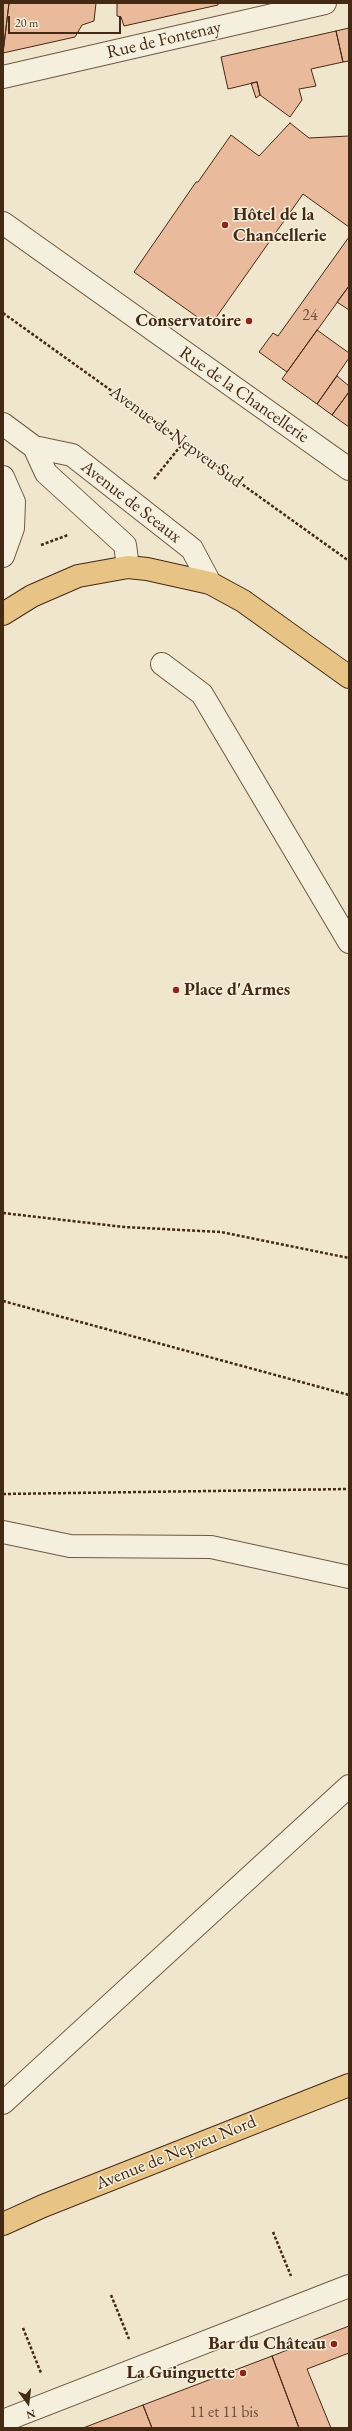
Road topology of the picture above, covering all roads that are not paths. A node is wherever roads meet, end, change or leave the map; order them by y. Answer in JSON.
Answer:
{"nodes":[{"id":1,"x":325,"y":3,"type":"edge"},
{"id":2,"x":3,"y":77,"type":"edge"},
{"id":3,"x":3,"y":223,"type":"edge"},
{"id":4,"x":3,"y":424,"type":"edge"},
{"id":5,"x":34,"y":447,"type":"junction"},
{"id":6,"x":349,"y":469,"type":"edge"},
{"id":7,"x":3,"y":477,"type":"edge"},
{"id":8,"x":3,"y":556,"type":"edge"},
{"id":9,"x":128,"y":567,"type":"junction"},
{"id":10,"x":210,"y":583,"type":"junction"},
{"id":11,"x":3,"y":614,"type":"edge"},
{"id":12,"x":162,"y":664,"type":"dead end"},
{"id":13,"x":349,"y":677,"type":"edge"},
{"id":14,"x":349,"y":942,"type":"edge"},
{"id":15,"x":3,"y":1532,"type":"edge"},
{"id":16,"x":349,"y":1577,"type":"edge"},
{"id":17,"x":349,"y":1786,"type":"edge"},
{"id":18,"x":349,"y":2085,"type":"edge"},
{"id":19,"x":3,"y":2103,"type":"edge"},
{"id":20,"x":43,"y":2206,"type":"junction"},
{"id":21,"x":3,"y":2212,"type":"edge"},
{"id":22,"x":3,"y":2224,"type":"edge"},
{"id":23,"x":349,"y":2286,"type":"edge"},
{"id":24,"x":3,"y":2421,"type":"edge"}],
"edges":[{"from":1,"to":2,"type":"street","name":"Rue de Fontenay"},
{"from":3,"to":6,"type":"street","name":"Rue de la Chancellerie"},
{"from":4,"to":5,"type":"street","name":"Avenue de Sceaux"},
{"from":5,"to":9,"type":"street","name":"Avenue de Sceaux"},
{"from":5,"to":10,"type":"street","name":"Avenue de Sceaux"},
{"from":7,"to":8,"type":"street"},
{"from":9,"to":10,"type":"main road"},
{"from":9,"to":11,"type":"main road"},
{"from":10,"to":13,"type":"main road"},
{"from":12,"to":14,"type":"street"},
{"from":15,"to":16,"type":"street"},
{"from":17,"to":19,"type":"street"},
{"from":18,"to":20,"type":"main road","name":"Avenue de Nepveu Nord"},
{"from":20,"to":21,"type":"main road"},
{"from":20,"to":22,"type":"main road","name":"Avenue de Nepveu Nord"},
{"from":23,"to":24,"type":"street"}]}
